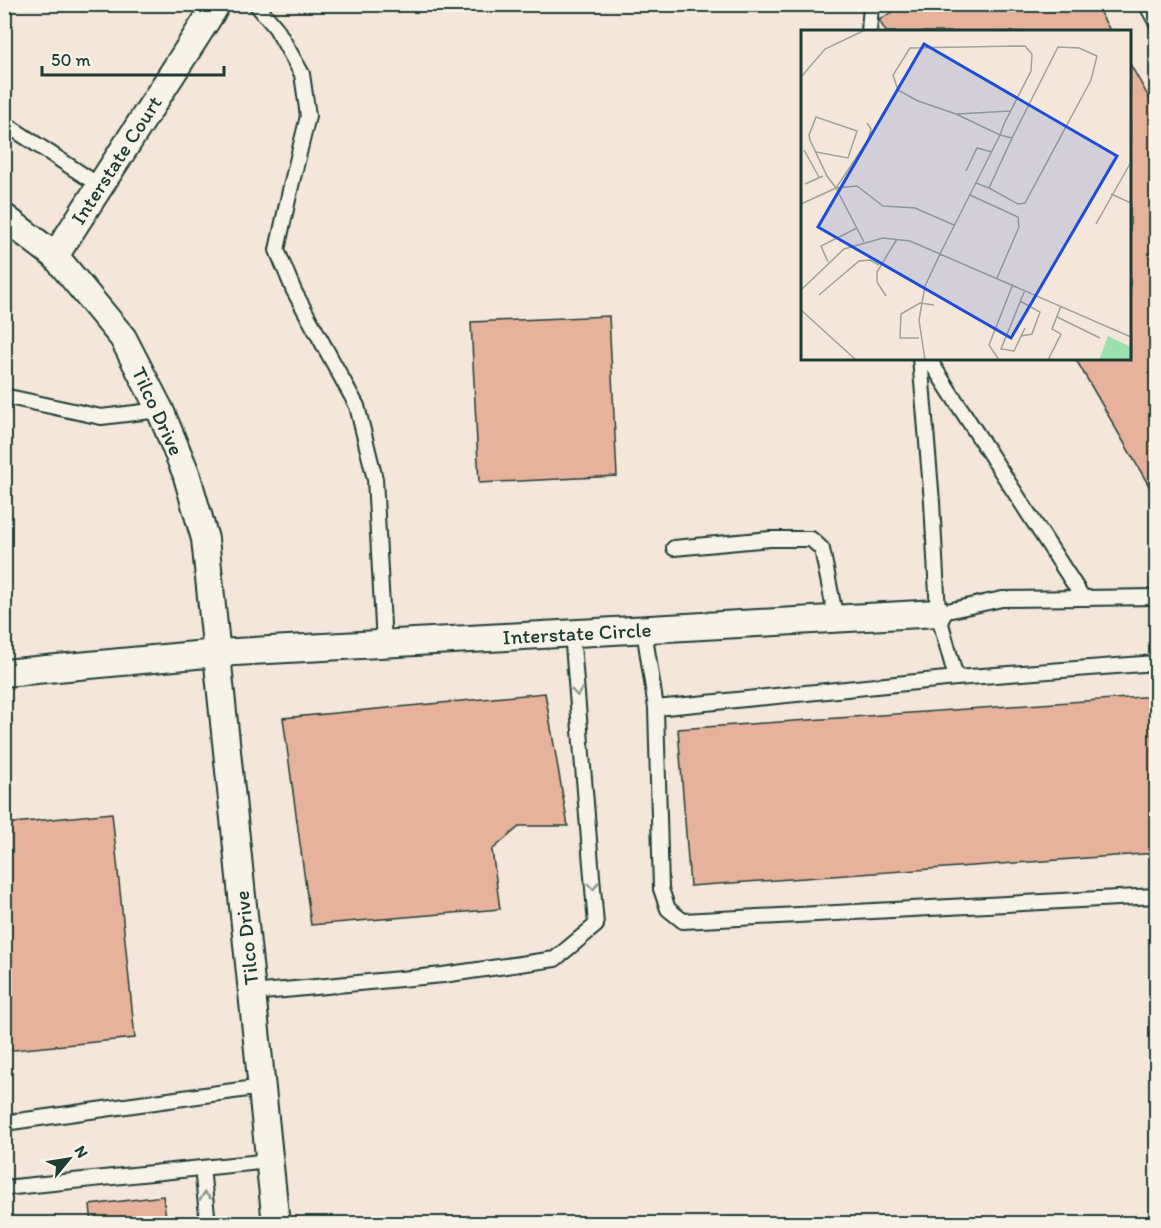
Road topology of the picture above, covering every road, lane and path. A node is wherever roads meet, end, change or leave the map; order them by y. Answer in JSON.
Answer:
{"nodes":[{"id":1,"x":217,"y":4,"type":"edge"},
{"id":2,"x":256,"y":4,"type":"edge"},
{"id":3,"x":870,"y":4,"type":"edge"},
{"id":4,"x":1146,"y":4,"type":"edge"},
{"id":5,"x":1156,"y":22,"type":"edge"},
{"id":6,"x":869,"y":30,"type":"edge"},
{"id":7,"x":4,"y":123,"type":"edge"},
{"id":8,"x":100,"y":186,"type":"junction"},
{"id":9,"x":4,"y":217,"type":"edge"},
{"id":10,"x":55,"y":256,"type":"junction"},
{"id":11,"x":920,"y":360,"type":"edge"},
{"id":12,"x":929,"y":360,"type":"edge"},
{"id":13,"x":4,"y":396,"type":"edge"},
{"id":14,"x":160,"y":410,"type":"junction"},
{"id":15,"x":674,"y":548,"type":"dead end"},
{"id":16,"x":1156,"y":597,"type":"edge"},
{"id":17,"x":1083,"y":598,"type":"junction"},
{"id":18,"x":938,"y":613,"type":"junction"},
{"id":19,"x":836,"y":619,"type":"junction"},
{"id":20,"x":644,"y":630,"type":"junction"},
{"id":21,"x":572,"y":633,"type":"junction"},
{"id":22,"x":384,"y":644,"type":"junction"},
{"id":23,"x":217,"y":653,"type":"junction"},
{"id":24,"x":1156,"y":663,"type":"edge"},
{"id":25,"x":4,"y":673,"type":"edge"},
{"id":26,"x":956,"y":678,"type":"junction"},
{"id":27,"x":656,"y":708,"type":"junction"},
{"id":28,"x":1156,"y":896,"type":"edge"},
{"id":29,"x":252,"y":993,"type":"junction"},
{"id":30,"x":262,"y":1087,"type":"junction"},
{"id":31,"x":4,"y":1123,"type":"edge"},
{"id":32,"x":270,"y":1161,"type":"junction"},
{"id":33,"x":202,"y":1168,"type":"junction"},
{"id":34,"x":4,"y":1188,"type":"edge"},
{"id":35,"x":208,"y":1224,"type":"edge"},
{"id":36,"x":276,"y":1224,"type":"edge"}],
"edges":[{"from":1,"to":8,"type":"street","name":"Interstate Court"},
{"from":2,"to":22,"type":"lane"},
{"from":3,"to":6,"type":"lane"},
{"from":4,"to":5,"type":"lane"},
{"from":7,"to":8,"type":"lane"},
{"from":8,"to":10,"type":"street","name":"Interstate Court"},
{"from":9,"to":10,"type":"street","name":"Tilco Drive"},
{"from":10,"to":14,"type":"street","name":"Tilco Drive"},
{"from":11,"to":18,"type":"lane"},
{"from":12,"to":17,"type":"lane"},
{"from":13,"to":14,"type":"lane"},
{"from":14,"to":23,"type":"street","name":"Tilco Drive"},
{"from":15,"to":19,"type":"lane"},
{"from":16,"to":17,"type":"lane"},
{"from":17,"to":18,"type":"lane"},
{"from":18,"to":19,"type":"street","name":"Interstate Circle"},
{"from":18,"to":26,"type":"lane"},
{"from":19,"to":20,"type":"street","name":"Interstate Circle"},
{"from":20,"to":21,"type":"street","name":"Interstate Circle"},
{"from":20,"to":27,"type":"lane"},
{"from":21,"to":22,"type":"street","name":"Interstate Circle"},
{"from":21,"to":29,"type":"lane","one_way":true},
{"from":22,"to":23,"type":"street","name":"Interstate Circle"},
{"from":23,"to":25,"type":"street"},
{"from":23,"to":29,"type":"street","name":"Tilco Drive"},
{"from":24,"to":26,"type":"lane"},
{"from":26,"to":27,"type":"lane"},
{"from":27,"to":28,"type":"lane"},
{"from":29,"to":30,"type":"street","name":"Tilco Drive"},
{"from":30,"to":31,"type":"lane"},
{"from":30,"to":32,"type":"street","name":"Tilco Drive"},
{"from":32,"to":33,"type":"lane"},
{"from":32,"to":36,"type":"street","name":"Tilco Drive"},
{"from":33,"to":34,"type":"lane"},
{"from":35,"to":33,"type":"lane","one_way":true}]}
